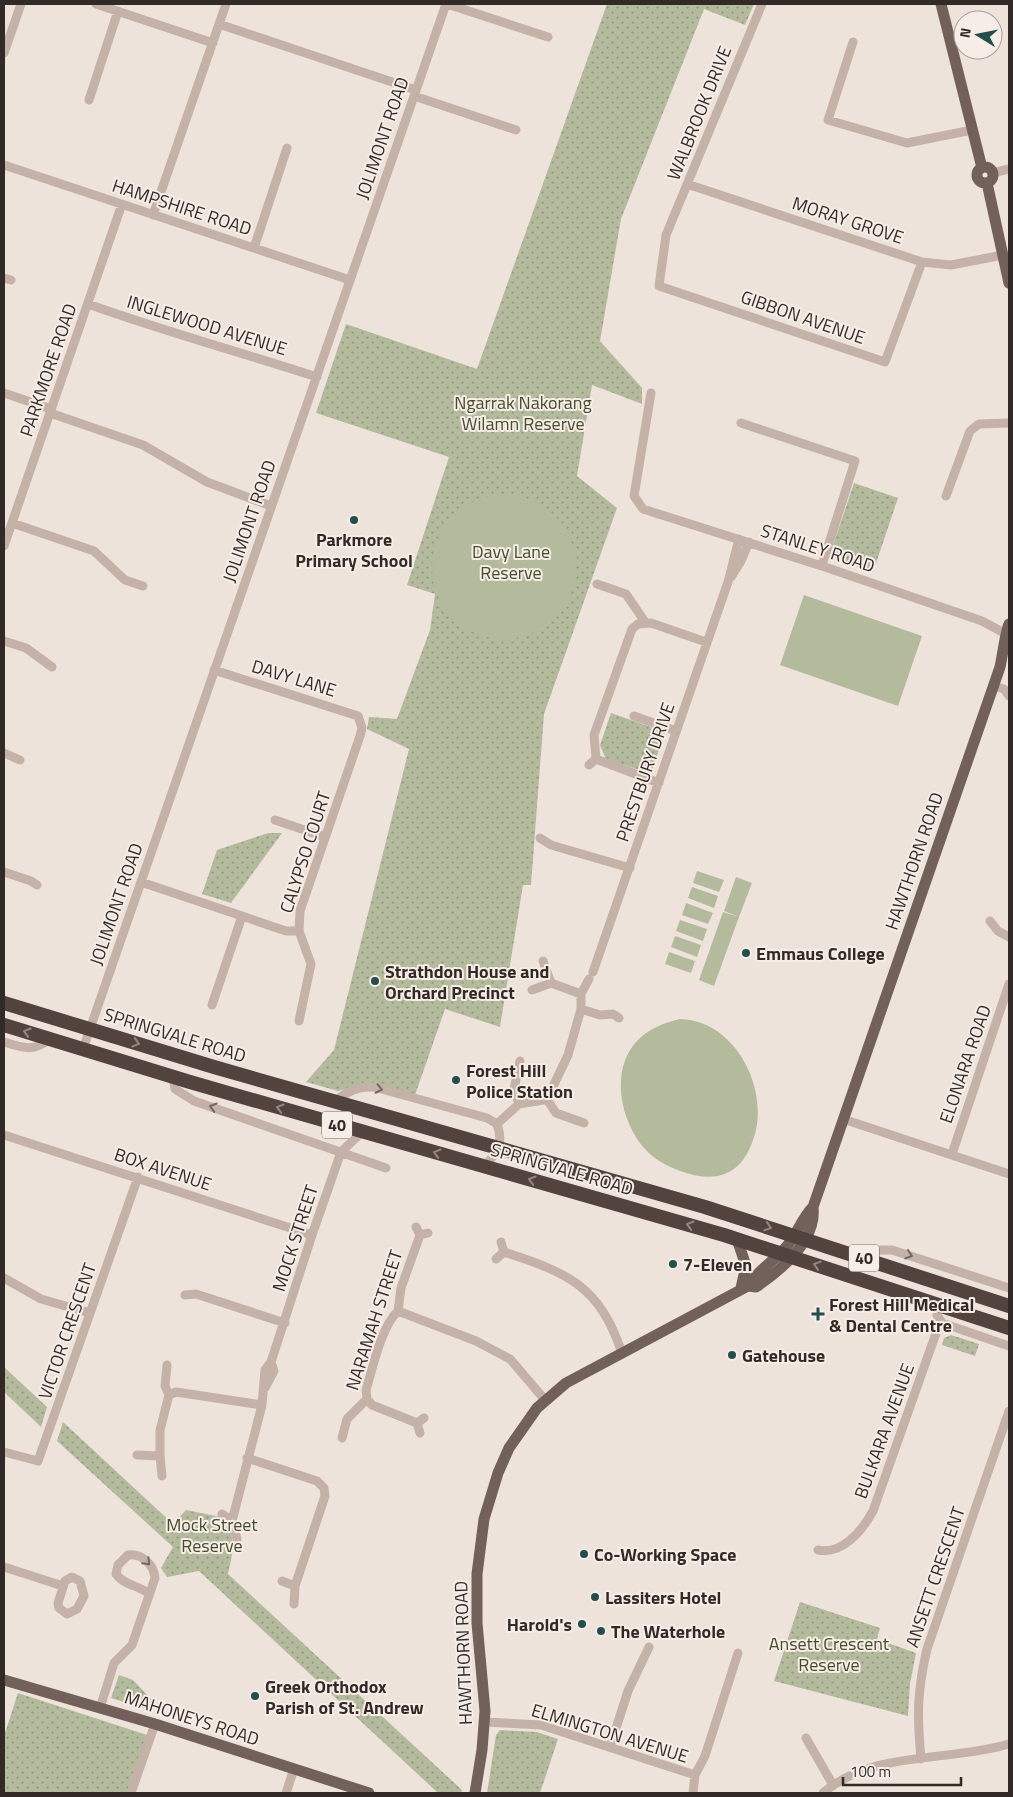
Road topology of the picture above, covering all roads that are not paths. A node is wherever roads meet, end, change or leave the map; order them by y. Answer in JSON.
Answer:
{"nodes":[{"id":1,"x":21,"y":4,"type":"edge"},
{"id":2,"x":96,"y":4,"type":"edge"},
{"id":3,"x":226,"y":4,"type":"edge"},
{"id":4,"x":446,"y":4,"type":"edge"},
{"id":5,"x":762,"y":4,"type":"edge"},
{"id":6,"x":941,"y":4,"type":"edge"},
{"id":7,"x":118,"y":11,"type":"junction"},
{"id":8,"x":219,"y":24,"type":"junction"},
{"id":9,"x":548,"y":37,"type":"dead end"},
{"id":10,"x":853,"y":42,"type":"dead end"},
{"id":11,"x":213,"y":43,"type":"junction"},
{"id":12,"x":4,"y":52,"type":"edge"},
{"id":13,"x":415,"y":93,"type":"junction"},
{"id":14,"x":89,"y":100,"type":"dead end"},
{"id":15,"x":516,"y":130,"type":"dead end"},
{"id":16,"x":972,"y":130,"type":"junction"},
{"id":17,"x":287,"y":148,"type":"dead end"},
{"id":18,"x":4,"y":165,"type":"edge"},
{"id":19,"x":1009,"y":169,"type":"edge"},
{"id":20,"x":987,"y":175,"type":"junction"},
{"id":21,"x":687,"y":184,"type":"junction"},
{"id":22,"x":122,"y":204,"type":"junction"},
{"id":23,"x":153,"y":215,"type":"junction"},
{"id":24,"x":666,"y":234,"type":"joint"},
{"id":25,"x":254,"y":248,"type":"junction"},
{"id":26,"x":1003,"y":255,"type":"junction"},
{"id":27,"x":922,"y":262,"type":"junction"},
{"id":28,"x":1008,"y":275,"type":"edge"},
{"id":29,"x":350,"y":280,"type":"junction"},
{"id":30,"x":88,"y":304,"type":"junction"},
{"id":31,"x":316,"y":377,"type":"junction"},
{"id":32,"x":4,"y":393,"type":"edge"},
{"id":33,"x":651,"y":393,"type":"dead end"},
{"id":34,"x":51,"y":411,"type":"junction"},
{"id":35,"x":741,"y":423,"type":"dead end"},
{"id":36,"x":1009,"y":423,"type":"edge"},
{"id":37,"x":946,"y":496,"type":"dead end"},
{"id":38,"x":271,"y":506,"type":"junction"},
{"id":39,"x":12,"y":523,"type":"junction"},
{"id":40,"x":739,"y":538,"type":"junction"},
{"id":41,"x":749,"y":542,"type":"junction"},
{"id":42,"x":4,"y":546,"type":"edge"},
{"id":43,"x":822,"y":566,"type":"junction"},
{"id":44,"x":728,"y":582,"type":"junction"},
{"id":45,"x":597,"y":584,"type":"dead end"},
{"id":46,"x":143,"y":586,"type":"dead end"},
{"id":47,"x":645,"y":622,"type":"junction"},
{"id":48,"x":1008,"y":631,"type":"edge"},
{"id":49,"x":4,"y":641,"type":"edge"},
{"id":50,"x":706,"y":642,"type":"junction"},
{"id":51,"x":1009,"y":651,"type":"edge"},
{"id":52,"x":52,"y":667,"type":"dead end"},
{"id":53,"x":1000,"y":668,"type":"junction"},
{"id":54,"x":214,"y":670,"type":"junction"},
{"id":55,"x":994,"y":686,"type":"junction"},
{"id":56,"x":1009,"y":696,"type":"edge"},
{"id":57,"x":634,"y":716,"type":"dead end"},
{"id":58,"x":360,"y":723,"type":"joint"},
{"id":59,"x":676,"y":731,"type":"junction"},
{"id":60,"x":4,"y":753,"type":"edge"},
{"id":61,"x":20,"y":760,"type":"dead end"},
{"id":62,"x":659,"y":783,"type":"junction"},
{"id":63,"x":274,"y":820,"type":"dead end"},
{"id":64,"x":325,"y":838,"type":"junction"},
{"id":65,"x":540,"y":838,"type":"dead end"},
{"id":66,"x":630,"y":868,"type":"junction"},
{"id":67,"x":4,"y":872,"type":"edge"},
{"id":68,"x":141,"y":882,"type":"junction"},
{"id":69,"x":38,"y":885,"type":"dead end"},
{"id":70,"x":242,"y":916,"type":"junction"},
{"id":71,"x":990,"y":921,"type":"dead end"},
{"id":72,"x":299,"y":931,"type":"junction"},
{"id":73,"x":1009,"y":937,"type":"edge"},
{"id":74,"x":543,"y":961,"type":"dead end"},
{"id":75,"x":550,"y":983,"type":"junction"},
{"id":76,"x":1009,"y":984,"type":"edge"},
{"id":77,"x":532,"y":990,"type":"dead end"},
{"id":78,"x":581,"y":994,"type":"junction"},
{"id":79,"x":4,"y":1003,"type":"edge"},
{"id":80,"x":212,"y":1004,"type":"dead end"},
{"id":81,"x":581,"y":1009,"type":"junction"},
{"id":82,"x":619,"y":1018,"type":"dead end"},
{"id":83,"x":299,"y":1021,"type":"dead end"},
{"id":84,"x":4,"y":1025,"type":"edge"},
{"id":85,"x":90,"y":1029,"type":"junction"},
{"id":86,"x":50,"y":1039,"type":"junction"},
{"id":87,"x":4,"y":1042,"type":"edge"},
{"id":88,"x":83,"y":1049,"type":"junction"},
{"id":89,"x":520,"y":1061,"type":"dead end"},
{"id":90,"x":173,"y":1077,"type":"junction"},
{"id":91,"x":546,"y":1098,"type":"junction"},
{"id":92,"x":335,"y":1102,"type":"junction"},
{"id":93,"x":519,"y":1104,"type":"junction"},
{"id":94,"x":843,"y":1119,"type":"junction"},
{"id":95,"x":584,"y":1122,"type":"dead end"},
{"id":96,"x":497,"y":1124,"type":"junction"},
{"id":97,"x":362,"y":1132,"type":"junction"},
{"id":98,"x":4,"y":1135,"type":"edge"},
{"id":99,"x":499,"y":1149,"type":"junction"},
{"id":100,"x":341,"y":1152,"type":"junction"},
{"id":101,"x":952,"y":1154,"type":"junction"},
{"id":102,"x":483,"y":1166,"type":"junction"},
{"id":103,"x":386,"y":1168,"type":"dead end"},
{"id":104,"x":1009,"y":1174,"type":"edge"},
{"id":105,"x":138,"y":1177,"type":"junction"},
{"id":106,"x":421,"y":1232,"type":"dead end"},
{"id":107,"x":312,"y":1235,"type":"junction"},
{"id":108,"x":800,"y":1237,"type":"junction"},
{"id":109,"x":737,"y":1239,"type":"junction"},
{"id":110,"x":501,"y":1242,"type":"dead end"},
{"id":111,"x":504,"y":1252,"type":"junction"},
{"id":112,"x":786,"y":1255,"type":"junction"},
{"id":113,"x":865,"y":1258,"type":"junction"},
{"id":114,"x":496,"y":1259,"type":"dead end"},
{"id":115,"x":4,"y":1278,"type":"edge"},
{"id":116,"x":744,"y":1288,"type":"junction"},
{"id":117,"x":1009,"y":1288,"type":"edge"},
{"id":118,"x":185,"y":1295,"type":"dead end"},
{"id":119,"x":938,"y":1305,"type":"junction"},
{"id":120,"x":1009,"y":1306,"type":"edge"},
{"id":121,"x":398,"y":1311,"type":"junction"},
{"id":122,"x":90,"y":1313,"type":"junction"},
{"id":123,"x":940,"y":1322,"type":"junction"},
{"id":124,"x":285,"y":1323,"type":"junction"},
{"id":125,"x":1009,"y":1328,"type":"edge"},
{"id":126,"x":1009,"y":1346,"type":"edge"},
{"id":127,"x":622,"y":1353,"type":"junction"},
{"id":128,"x":167,"y":1365,"type":"dead end"},
{"id":129,"x":169,"y":1395,"type":"junction"},
{"id":130,"x":367,"y":1399,"type":"junction"},
{"id":131,"x":545,"y":1400,"type":"junction"},
{"id":132,"x":262,"y":1405,"type":"junction"},
{"id":133,"x":1009,"y":1411,"type":"edge"},
{"id":134,"x":420,"y":1433,"type":"dead end"},
{"id":135,"x":342,"y":1438,"type":"dead end"},
{"id":136,"x":4,"y":1452,"type":"edge"},
{"id":137,"x":137,"y":1455,"type":"dead end"},
{"id":138,"x":160,"y":1456,"type":"junction"},
{"id":139,"x":247,"y":1458,"type":"junction"},
{"id":140,"x":162,"y":1476,"type":"dead end"},
{"id":141,"x":222,"y":1514,"type":"dead end"},
{"id":142,"x":232,"y":1521,"type":"junction"},
{"id":143,"x":237,"y":1539,"type":"dead end"},
{"id":144,"x":818,"y":1550,"type":"dead end"},
{"id":145,"x":4,"y":1567,"type":"edge"},
{"id":146,"x":282,"y":1581,"type":"dead end"},
{"id":147,"x":63,"y":1586,"type":"dead end"},
{"id":148,"x":295,"y":1586,"type":"junction"},
{"id":149,"x":148,"y":1593,"type":"junction"},
{"id":150,"x":294,"y":1604,"type":"dead end"},
{"id":151,"x":649,"y":1647,"type":"dead end"},
{"id":152,"x":738,"y":1653,"type":"dead end"},
{"id":153,"x":4,"y":1680,"type":"edge"},
{"id":154,"x":100,"y":1708,"type":"junction"},
{"id":155,"x":485,"y":1722,"type":"junction"},
{"id":156,"x":155,"y":1724,"type":"junction"},
{"id":157,"x":806,"y":1738,"type":"dead end"},
{"id":158,"x":1009,"y":1744,"type":"edge"},
{"id":159,"x":610,"y":1747,"type":"junction"},
{"id":160,"x":921,"y":1759,"type":"junction"},
{"id":161,"x":294,"y":1769,"type":"junction"},
{"id":162,"x":695,"y":1775,"type":"junction"},
{"id":163,"x":833,"y":1785,"type":"junction"},
{"id":164,"x":131,"y":1793,"type":"edge"},
{"id":165,"x":286,"y":1793,"type":"edge"},
{"id":166,"x":369,"y":1793,"type":"edge"},
{"id":167,"x":475,"y":1793,"type":"edge"},
{"id":168,"x":693,"y":1793,"type":"edge"},
{"id":169,"x":823,"y":1793,"type":"edge"}],
"edges":[{"from":1,"to":12,"type":"street"},
{"from":2,"to":7,"type":"street"},
{"from":3,"to":8,"type":"street"},
{"from":4,"to":9,"type":"street"},
{"from":4,"to":13,"type":"street","name":"JOLIMONT ROAD"},
{"from":5,"to":21,"type":"street","name":"WALBROOK DRIVE"},
{"from":6,"to":16,"type":"main road"},
{"from":7,"to":11,"type":"street"},
{"from":7,"to":14,"type":"street"},
{"from":8,"to":11,"type":"street"},
{"from":8,"to":13,"type":"street"},
{"from":10,"to":16,"type":"street"},
{"from":11,"to":23,"type":"street"},
{"from":13,"to":15,"type":"street"},
{"from":13,"to":29,"type":"street","name":"JOLIMONT ROAD"},
{"from":16,"to":20,"type":"main road"},
{"from":17,"to":25,"type":"street"},
{"from":18,"to":22,"type":"street","name":"HAMPSHIRE ROAD"},
{"from":19,"to":20,"type":"street"},
{"from":20,"to":26,"type":"main road"},
{"from":21,"to":24,"type":"street","name":"WALBROOK DRIVE"},
{"from":21,"to":27,"type":"street","name":"MORAY GROVE"},
{"from":22,"to":23,"type":"street","name":"HAMPSHIRE ROAD"},
{"from":22,"to":30,"type":"street","name":"PARKMORE ROAD"},
{"from":23,"to":25,"type":"street","name":"HAMPSHIRE ROAD"},
{"from":24,"to":27,"type":"street","name":"GIBBON AVENUE"},
{"from":25,"to":29,"type":"street","name":"HAMPSHIRE ROAD"},
{"from":26,"to":27,"type":"street","name":"MORAY GROVE"},
{"from":26,"to":28,"type":"main road"},
{"from":29,"to":31,"type":"street","name":"JOLIMONT ROAD"},
{"from":30,"to":31,"type":"street","name":"INGLEWOOD AVENUE"},
{"from":30,"to":34,"type":"street","name":"PARKMORE ROAD"},
{"from":31,"to":38,"type":"street","name":"JOLIMONT ROAD"},
{"from":32,"to":34,"type":"street"},
{"from":33,"to":40,"type":"street","name":"STANLEY ROAD"},
{"from":34,"to":38,"type":"street"},
{"from":34,"to":39,"type":"street","name":"PARKMORE ROAD"},
{"from":35,"to":43,"type":"street"},
{"from":36,"to":37,"type":"street"},
{"from":38,"to":54,"type":"street","name":"JOLIMONT ROAD"},
{"from":39,"to":42,"type":"street","name":"PARKMORE ROAD"},
{"from":39,"to":46,"type":"street"},
{"from":40,"to":41,"type":"street","name":"STANLEY ROAD"},
{"from":40,"to":44,"type":"street","name":"PRESTBURY DRIVE"},
{"from":41,"to":43,"type":"street","name":"STANLEY ROAD"},
{"from":41,"to":44,"type":"street","name":"PRESTBURY DRIVE"},
{"from":43,"to":48,"type":"street","name":"STANLEY ROAD"},
{"from":44,"to":50,"type":"street","name":"PRESTBURY DRIVE"},
{"from":45,"to":47,"type":"street"},
{"from":47,"to":50,"type":"street"},
{"from":47,"to":62,"type":"street"},
{"from":48,"to":53,"type":"main road","name":"HAWTHORN ROAD"},
{"from":49,"to":52,"type":"street"},
{"from":50,"to":59,"type":"street","name":"PRESTBURY DRIVE"},
{"from":51,"to":53,"type":"main road","name":"HAWTHORN ROAD"},
{"from":53,"to":55,"type":"main road","name":"HAWTHORN ROAD"},
{"from":54,"to":58,"type":"street","name":"DAVY LANE"},
{"from":54,"to":68,"type":"street","name":"JOLIMONT ROAD"},
{"from":55,"to":56,"type":"street"},
{"from":55,"to":94,"type":"main road","name":"HAWTHORN ROAD"},
{"from":57,"to":59,"type":"street"},
{"from":58,"to":64,"type":"street","name":"CALYPSO COURT"},
{"from":59,"to":62,"type":"street","name":"PRESTBURY DRIVE"},
{"from":60,"to":61,"type":"street"},
{"from":62,"to":66,"type":"street","name":"PRESTBURY DRIVE"},
{"from":63,"to":64,"type":"street"},
{"from":64,"to":72,"type":"street","name":"CALYPSO COURT"},
{"from":65,"to":66,"type":"street"},
{"from":66,"to":78,"type":"street","name":"PRESTBURY DRIVE"},
{"from":67,"to":69,"type":"street"},
{"from":68,"to":70,"type":"street"},
{"from":68,"to":85,"type":"street","name":"JOLIMONT ROAD"},
{"from":70,"to":72,"type":"street"},
{"from":70,"to":80,"type":"street"},
{"from":71,"to":73,"type":"street"},
{"from":72,"to":83,"type":"street","name":"CALYPSO COURT"},
{"from":74,"to":75,"type":"street"},
{"from":75,"to":77,"type":"street"},
{"from":75,"to":78,"type":"street"},
{"from":76,"to":101,"type":"street","name":"ELONARA ROAD"},
{"from":78,"to":81,"type":"street"},
{"from":79,"to":85,"type":"highway","name":"SPRINGVALE ROAD","number":"40"},
{"from":81,"to":82,"type":"street"},
{"from":81,"to":91,"type":"street"},
{"from":86,"to":84,"type":"highway","name":"SPRINGVALE ROAD","number":"40","one_way":true},
{"from":85,"to":88,"type":"street","name":"JOLIMONT ROAD"},
{"from":85,"to":92,"type":"highway","name":"SPRINGVALE ROAD","number":"40","one_way":true},
{"from":86,"to":87,"type":"street"},
{"from":86,"to":88,"type":"highway","name":"SPRINGVALE ROAD","number":"40"},
{"from":88,"to":90,"type":"highway","name":"SPRINGVALE ROAD","number":"40"},
{"from":89,"to":93,"type":"street"},
{"from":97,"to":90,"type":"highway","name":"SPRINGVALE ROAD","number":"40","one_way":true},
{"from":100,"to":90,"type":"street","one_way":true},
{"from":91,"to":93,"type":"street"},
{"from":91,"to":95,"type":"street"},
{"from":92,"to":96,"type":"street","name":"SPRINGVALE ROAD","one_way":true},
{"from":92,"to":99,"type":"highway","name":"SPRINGVALE ROAD","number":"40"},
{"from":93,"to":96,"type":"street"},
{"from":94,"to":101,"type":"street"},
{"from":94,"to":108,"type":"main road","name":"HAWTHORN ROAD"},
{"from":96,"to":99,"type":"street"},
{"from":97,"to":100,"type":"street","name":"MOCK STREET"},
{"from":102,"to":97,"type":"highway","name":"SPRINGVALE ROAD","number":"40","one_way":true},
{"from":98,"to":105,"type":"street","name":"BOX AVENUE"},
{"from":99,"to":102,"type":"street"},
{"from":99,"to":108,"type":"highway","name":"SPRINGVALE ROAD","number":"40","one_way":true},
{"from":100,"to":103,"type":"street"},
{"from":100,"to":107,"type":"street","name":"MOCK STREET"},
{"from":101,"to":104,"type":"street"},
{"from":109,"to":102,"type":"highway","name":"SPRINGVALE ROAD","number":"40","one_way":true},
{"from":105,"to":107,"type":"street","name":"BOX AVENUE"},
{"from":105,"to":122,"type":"street","name":"VICTOR CRESCENT"},
{"from":106,"to":121,"type":"street","name":"NARAMAH STREET"},
{"from":107,"to":124,"type":"street","name":"MOCK STREET"},
{"from":108,"to":112,"type":"main road","name":"HAWTHORN ROAD"},
{"from":108,"to":113,"type":"highway","name":"SPRINGVALE ROAD","number":"40"},
{"from":109,"to":112,"type":"highway","name":"SPRINGVALE ROAD","number":"40"},
{"from":109,"to":116,"type":"main road"},
{"from":110,"to":111,"type":"street"},
{"from":111,"to":114,"type":"street"},
{"from":111,"to":127,"type":"street"},
{"from":112,"to":116,"type":"main road","name":"HAWTHORN ROAD"},
{"from":119,"to":112,"type":"highway","name":"SPRINGVALE ROAD","number":"40","one_way":true},
{"from":113,"to":117,"type":"street","one_way":true},
{"from":113,"to":120,"type":"highway","name":"SPRINGVALE ROAD","number":"40"},
{"from":115,"to":122,"type":"street"},
{"from":116,"to":127,"type":"main road","name":"HAWTHORN ROAD"},
{"from":118,"to":124,"type":"street"},
{"from":119,"to":123,"type":"street"},
{"from":119,"to":125,"type":"highway","name":"SPRINGVALE ROAD","number":"40"},
{"from":121,"to":130,"type":"street","name":"NARAMAH STREET"},
{"from":121,"to":131,"type":"street"},
{"from":122,"to":136,"type":"street","name":"VICTOR CRESCENT"},
{"from":123,"to":126,"type":"street"},
{"from":123,"to":144,"type":"street","name":"BULKARA AVENUE"},
{"from":124,"to":132,"type":"street","name":"MOCK STREET"},
{"from":127,"to":131,"type":"main road","name":"HAWTHORN ROAD"},
{"from":128,"to":129,"type":"street"},
{"from":129,"to":132,"type":"street"},
{"from":129,"to":138,"type":"street"},
{"from":130,"to":134,"type":"street"},
{"from":130,"to":135,"type":"street","name":"NARAMAH STREET"},
{"from":131,"to":155,"type":"main road","name":"HAWTHORN ROAD"},
{"from":132,"to":139,"type":"street","name":"MOCK STREET"},
{"from":133,"to":160,"type":"street","name":"ANSETT CRESCENT"},
{"from":137,"to":138,"type":"street"},
{"from":138,"to":140,"type":"street"},
{"from":139,"to":142,"type":"street","name":"MOCK STREET"},
{"from":139,"to":148,"type":"street"},
{"from":141,"to":142,"type":"street"},
{"from":142,"to":143,"type":"street","name":"MOCK STREET"},
{"from":145,"to":147,"type":"street"},
{"from":146,"to":148,"type":"street"},
{"from":148,"to":150,"type":"street"},
{"from":149,"to":149,"type":"street","one_way":true},
{"from":149,"to":154,"type":"street"},
{"from":151,"to":159,"type":"street"},
{"from":152,"to":162,"type":"street"},
{"from":153,"to":154,"type":"main road","name":"MAHONEYS ROAD"},
{"from":154,"to":156,"type":"main road","name":"MAHONEYS ROAD"},
{"from":155,"to":159,"type":"street","name":"ELMINGTON AVENUE"},
{"from":155,"to":167,"type":"main road","name":"HAWTHORN ROAD"},
{"from":156,"to":161,"type":"main road","name":"MAHONEYS ROAD"},
{"from":156,"to":164,"type":"street"},
{"from":157,"to":163,"type":"street"},
{"from":158,"to":160,"type":"street"},
{"from":159,"to":162,"type":"street","name":"ELMINGTON AVENUE"},
{"from":160,"to":163,"type":"street"},
{"from":161,"to":165,"type":"street"},
{"from":161,"to":166,"type":"main road","name":"MAHONEYS ROAD"},
{"from":162,"to":168,"type":"street"},
{"from":163,"to":169,"type":"street"}]}
